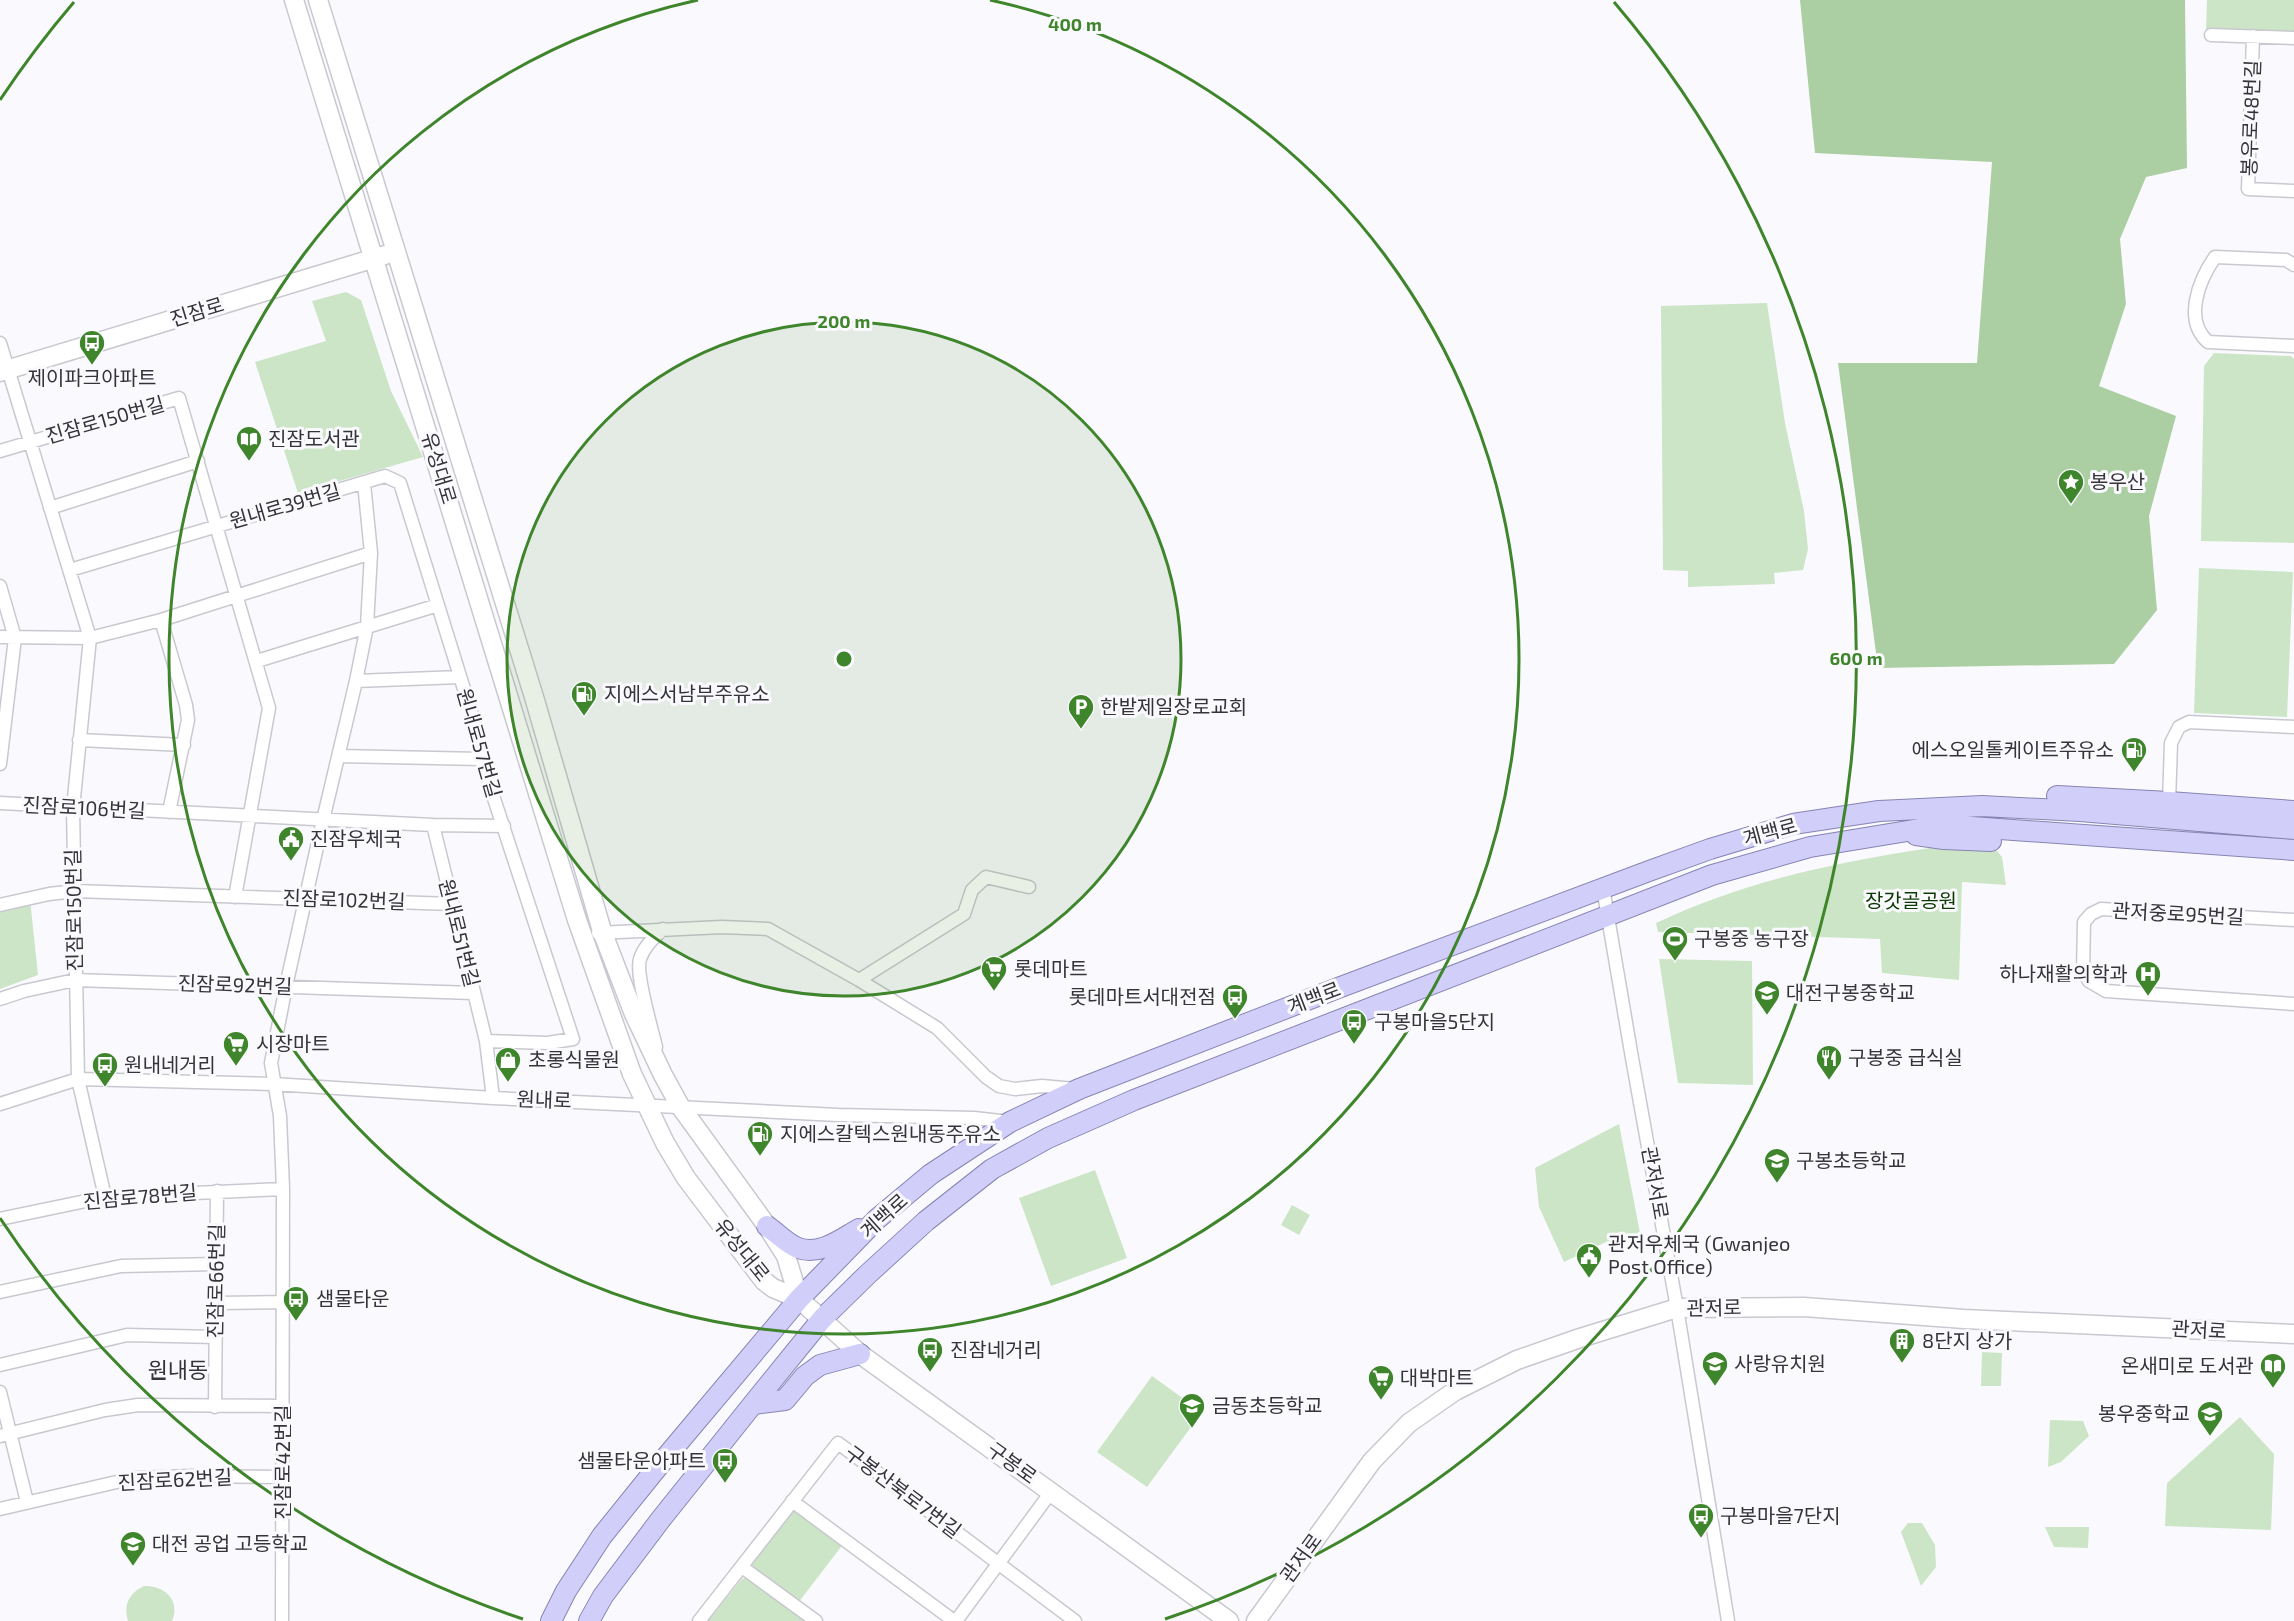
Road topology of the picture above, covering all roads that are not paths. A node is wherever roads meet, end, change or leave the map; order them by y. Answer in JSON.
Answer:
{"nodes":[{"id":1,"x":294,"y":0,"type":"edge"},
{"id":2,"x":318,"y":0,"type":"edge"},
{"id":3,"x":2211,"y":35,"type":"dead end"},
{"id":4,"x":2253,"y":36,"type":"junction"},
{"id":5,"x":2294,"y":38,"type":"edge"},
{"id":6,"x":2294,"y":191,"type":"edge"},
{"id":7,"x":395,"y":252,"type":"junction"},
{"id":8,"x":374,"y":258,"type":"junction"},
{"id":9,"x":2291,"y":260,"type":"edge"},
{"id":10,"x":0,"y":343,"type":"edge"},
{"id":11,"x":2294,"y":346,"type":"edge"},
{"id":12,"x":4,"y":370,"type":"edge"},
{"id":13,"x":30,"y":442,"type":"junction"},
{"id":14,"x":0,"y":451,"type":"edge"},
{"id":15,"x":198,"y":461,"type":"junction"},
{"id":16,"x":364,"y":483,"type":"junction"},
{"id":17,"x":50,"y":508,"type":"junction"},
{"id":18,"x":217,"y":525,"type":"junction"},
{"id":19,"x":371,"y":553,"type":"junction"},
{"id":20,"x":70,"y":570,"type":"junction"},
{"id":21,"x":0,"y":586,"type":"edge"},
{"id":22,"x":237,"y":595,"type":"junction"},
{"id":23,"x":438,"y":605,"type":"junction"},
{"id":24,"x":161,"y":620,"type":"junction"},
{"id":25,"x":367,"y":626,"type":"junction"},
{"id":26,"x":0,"y":637,"type":"edge"},
{"id":27,"x":15,"y":638,"type":"junction"},
{"id":28,"x":90,"y":638,"type":"junction"},
{"id":29,"x":257,"y":661,"type":"junction"},
{"id":30,"x":460,"y":677,"type":"junction"},
{"id":31,"x":356,"y":681,"type":"junction"},
{"id":32,"x":2294,"y":727,"type":"edge"},
{"id":33,"x":79,"y":740,"type":"junction"},
{"id":34,"x":184,"y":745,"type":"junction"},
{"id":35,"x":339,"y":756,"type":"junction"},
{"id":36,"x":481,"y":759,"type":"junction"},
{"id":37,"x":0,"y":764,"type":"edge"},
{"id":38,"x":2169,"y":802,"type":"junction"},
{"id":39,"x":0,"y":803,"type":"edge"},
{"id":40,"x":73,"y":808,"type":"junction"},
{"id":41,"x":1879,"y":811,"type":"junction"},
{"id":42,"x":2294,"y":811,"type":"edge"},
{"id":43,"x":169,"y":812,"type":"junction"},
{"id":44,"x":249,"y":816,"type":"junction"},
{"id":45,"x":323,"y":820,"type":"junction"},
{"id":46,"x":433,"y":825,"type":"junction"},
{"id":47,"x":504,"y":826,"type":"junction"},
{"id":48,"x":2294,"y":829,"type":"edge"},
{"id":49,"x":1899,"y":832,"type":"junction"},
{"id":50,"x":2294,"y":850,"type":"edge"},
{"id":51,"x":2294,"y":861,"type":"edge"},
{"id":52,"x":1029,"y":887,"type":"dead end"},
{"id":53,"x":1604,"y":888,"type":"junction"},
{"id":54,"x":75,"y":891,"type":"junction"},
{"id":55,"x":235,"y":897,"type":"junction"},
{"id":56,"x":306,"y":899,"type":"junction"},
{"id":57,"x":452,"y":904,"type":"junction"},
{"id":58,"x":0,"y":905,"type":"edge"},
{"id":59,"x":1608,"y":915,"type":"junction"},
{"id":60,"x":2294,"y":920,"type":"edge"},
{"id":61,"x":663,"y":929,"type":"junction"},
{"id":62,"x":602,"y":931,"type":"junction"},
{"id":63,"x":582,"y":937,"type":"junction"},
{"id":64,"x":75,"y":980,"type":"junction"},
{"id":65,"x":860,"y":980,"type":"junction"},
{"id":66,"x":286,"y":986,"type":"junction"},
{"id":67,"x":473,"y":993,"type":"junction"},
{"id":68,"x":0,"y":999,"type":"edge"},
{"id":69,"x":2294,"y":1004,"type":"edge"},
{"id":70,"x":486,"y":1041,"type":"junction"},
{"id":71,"x":663,"y":1075,"type":"junction"},
{"id":72,"x":78,"y":1079,"type":"junction"},
{"id":73,"x":273,"y":1084,"type":"junction"},
{"id":74,"x":1079,"y":1089,"type":"junction"},
{"id":75,"x":493,"y":1098,"type":"junction"},
{"id":76,"x":0,"y":1104,"type":"edge"},
{"id":77,"x":645,"y":1104,"type":"junction"},
{"id":78,"x":680,"y":1106,"type":"junction"},
{"id":79,"x":1010,"y":1122,"type":"junction"},
{"id":80,"x":282,"y":1189,"type":"junction"},
{"id":81,"x":217,"y":1191,"type":"junction"},
{"id":82,"x":105,"y":1197,"type":"junction"},
{"id":83,"x":877,"y":1219,"type":"junction"},
{"id":84,"x":0,"y":1220,"type":"edge"},
{"id":85,"x":767,"y":1226,"type":"junction"},
{"id":86,"x":216,"y":1264,"type":"junction"},
{"id":87,"x":0,"y":1292,"type":"edge"},
{"id":88,"x":799,"y":1299,"type":"junction"},
{"id":89,"x":283,"y":1302,"type":"junction"},
{"id":90,"x":216,"y":1303,"type":"junction"},
{"id":91,"x":1677,"y":1308,"type":"junction"},
{"id":92,"x":822,"y":1319,"type":"junction"},
{"id":93,"x":2294,"y":1334,"type":"edge"},
{"id":94,"x":216,"y":1336,"type":"junction"},
{"id":95,"x":860,"y":1354,"type":"junction"},
{"id":96,"x":0,"y":1365,"type":"edge"},
{"id":97,"x":0,"y":1392,"type":"edge"},
{"id":98,"x":753,"y":1404,"type":"junction"},
{"id":99,"x":283,"y":1406,"type":"junction"},
{"id":100,"x":215,"y":1407,"type":"junction"},
{"id":101,"x":5,"y":1435,"type":"edge"},
{"id":102,"x":282,"y":1477,"type":"junction"},
{"id":103,"x":1051,"y":1492,"type":"junction"},
{"id":104,"x":792,"y":1501,"type":"junction"},
{"id":105,"x":27,"y":1502,"type":"junction"},
{"id":106,"x":0,"y":1509,"type":"edge"},
{"id":107,"x":999,"y":1563,"type":"junction"},
{"id":108,"x":742,"y":1567,"type":"junction"},
{"id":109,"x":282,"y":1621,"type":"edge"},
{"id":110,"x":551,"y":1621,"type":"edge"},
{"id":111,"x":589,"y":1621,"type":"edge"},
{"id":112,"x":699,"y":1621,"type":"edge"},
{"id":113,"x":816,"y":1621,"type":"edge"},
{"id":114,"x":955,"y":1621,"type":"edge"},
{"id":115,"x":1075,"y":1621,"type":"edge"},
{"id":116,"x":1230,"y":1621,"type":"edge"},
{"id":117,"x":1256,"y":1621,"type":"edge"},
{"id":118,"x":1728,"y":1621,"type":"edge"}],
"edges":[{"from":1,"to":8,"type":"street","name":"유성대로"},
{"from":2,"to":7,"type":"street","name":"유성대로"},
{"from":3,"to":4,"type":"street","name":"봉우로48번길"},
{"from":4,"to":5,"type":"street","name":"봉우로48번길"},
{"from":4,"to":6,"type":"street","name":"봉우로48번길"},
{"from":7,"to":8,"type":"street","name":"진잠로"},
{"from":7,"to":62,"type":"street","name":"유성대로"},
{"from":8,"to":12,"type":"street","name":"진잠로"},
{"from":8,"to":63,"type":"street","name":"유성대로"},
{"from":9,"to":11,"type":"street"},
{"from":10,"to":12,"type":"street","name":"진잠로150번길"},
{"from":12,"to":13,"type":"street","name":"진잠로150번길"},
{"from":13,"to":14,"type":"street"},
{"from":13,"to":15,"type":"street","name":"진잠로150번길"},
{"from":13,"to":17,"type":"street","name":"진잠로150번길"},
{"from":15,"to":17,"type":"street"},
{"from":15,"to":18,"type":"street"},
{"from":16,"to":18,"type":"street","name":"원내로39번길"},
{"from":16,"to":19,"type":"street","name":"원내로39번길"},
{"from":16,"to":23,"type":"street","name":"원내로57번길"},
{"from":17,"to":20,"type":"street","name":"진잠로150번길"},
{"from":18,"to":20,"type":"street","name":"원내로39번길"},
{"from":18,"to":22,"type":"street"},
{"from":19,"to":22,"type":"street"},
{"from":19,"to":25,"type":"street","name":"원내로39번길"},
{"from":20,"to":28,"type":"street","name":"진잠로150번길"},
{"from":21,"to":27,"type":"street"},
{"from":22,"to":24,"type":"street"},
{"from":22,"to":29,"type":"street"},
{"from":23,"to":25,"type":"street"},
{"from":23,"to":30,"type":"street","name":"원내로57번길"},
{"from":24,"to":28,"type":"street"},
{"from":24,"to":34,"type":"street","name":"진잠로106번길"},
{"from":25,"to":29,"type":"street"},
{"from":25,"to":31,"type":"street","name":"원내로39번길"},
{"from":26,"to":27,"type":"street"},
{"from":27,"to":28,"type":"street"},
{"from":27,"to":37,"type":"street"},
{"from":28,"to":33,"type":"street","name":"진잠로150번길"},
{"from":29,"to":44,"type":"street"},
{"from":30,"to":31,"type":"street"},
{"from":30,"to":36,"type":"street","name":"원내로57번길"},
{"from":31,"to":35,"type":"street","name":"원내로39번길"},
{"from":32,"to":38,"type":"street"},
{"from":33,"to":34,"type":"street"},
{"from":33,"to":40,"type":"street","name":"진잠로150번길"},
{"from":34,"to":43,"type":"street","name":"진잠로106번길"},
{"from":35,"to":36,"type":"street"},
{"from":35,"to":45,"type":"street","name":"원내로39번길"},
{"from":36,"to":47,"type":"street","name":"원내로57번길"},
{"from":38,"to":41,"type":"main road"},
{"from":38,"to":42,"type":"main road"},
{"from":39,"to":40,"type":"street","name":"진잠로106번길"},
{"from":40,"to":43,"type":"street","name":"진잠로106번길"},
{"from":40,"to":54,"type":"street","name":"진잠로150번길"},
{"from":41,"to":48,"type":"main road","name":"계백로"},
{"from":41,"to":53,"type":"main road","name":"계백로"},
{"from":43,"to":44,"type":"street","name":"진잠로106번길"},
{"from":44,"to":45,"type":"street","name":"진잠로106번길"},
{"from":44,"to":55,"type":"street"},
{"from":45,"to":46,"type":"street","name":"진잠로106번길"},
{"from":45,"to":56,"type":"street","name":"원내로39번길"},
{"from":46,"to":47,"type":"street","name":"진잠로106번길"},
{"from":46,"to":57,"type":"street","name":"원내로51번길"},
{"from":47,"to":70,"type":"street","name":"원내로57번길"},
{"from":49,"to":50,"type":"main road","name":"계백로"},
{"from":49,"to":51,"type":"main road"},
{"from":49,"to":59,"type":"main road","name":"계백로"},
{"from":52,"to":65,"type":"street"},
{"from":53,"to":59,"type":"street","name":"관저서로"},
{"from":53,"to":74,"type":"main road","name":"계백로"},
{"from":54,"to":55,"type":"street","name":"진잠로102번길"},
{"from":54,"to":58,"type":"street","name":"진잠로102번길"},
{"from":54,"to":64,"type":"street","name":"진잠로150번길"},
{"from":55,"to":56,"type":"street","name":"진잠로102번길"},
{"from":56,"to":57,"type":"street","name":"진잠로102번길"},
{"from":56,"to":66,"type":"street","name":"원내로39번길"},
{"from":57,"to":67,"type":"street","name":"원내로51번길"},
{"from":59,"to":91,"type":"street","name":"관저서로"},
{"from":59,"to":92,"type":"main road","name":"계백로"},
{"from":60,"to":69,"type":"street","name":"관저중로95번길"},
{"from":61,"to":62,"type":"street"},
{"from":61,"to":65,"type":"street"},
{"from":61,"to":71,"type":"street"},
{"from":62,"to":63,"type":"street"},
{"from":62,"to":71,"type":"street","name":"유성대로"},
{"from":63,"to":77,"type":"street","name":"유성대로"},
{"from":64,"to":66,"type":"street","name":"진잠로92번길"},
{"from":64,"to":68,"type":"street","name":"진잠로92번길"},
{"from":64,"to":72,"type":"street","name":"진잠로150번길"},
{"from":65,"to":74,"type":"street"},
{"from":66,"to":67,"type":"street","name":"진잠로92번길"},
{"from":66,"to":73,"type":"street","name":"원내로39번길"},
{"from":67,"to":70,"type":"street","name":"원내로51번길"},
{"from":70,"to":75,"type":"street","name":"원내로51번길"},
{"from":71,"to":78,"type":"street","name":"유성대로"},
{"from":72,"to":73,"type":"street","name":"원내로"},
{"from":72,"to":76,"type":"street","name":"원내로"},
{"from":72,"to":82,"type":"street"},
{"from":73,"to":75,"type":"street","name":"원내로"},
{"from":73,"to":80,"type":"street","name":"진잠로42번길"},
{"from":74,"to":79,"type":"main road","name":"계백로"},
{"from":75,"to":77,"type":"street","name":"원내로"},
{"from":77,"to":78,"type":"street","name":"원내로"},
{"from":77,"to":88,"type":"street","name":"유성대로"},
{"from":78,"to":79,"type":"street","name":"원내로"},
{"from":78,"to":85,"type":"street","name":"유성대로"},
{"from":79,"to":83,"type":"main road","name":"계백로"},
{"from":80,"to":81,"type":"street","name":"진잠로78번길"},
{"from":80,"to":89,"type":"street","name":"진잠로42번길"},
{"from":81,"to":82,"type":"street","name":"진잠로78번길"},
{"from":81,"to":86,"type":"street","name":"진잠로66번길"},
{"from":82,"to":84,"type":"street","name":"진잠로78번길"},
{"from":83,"to":85,"type":"main road"},
{"from":83,"to":88,"type":"main road","name":"계백로"},
{"from":85,"to":88,"type":"street","name":"유성대로"},
{"from":86,"to":87,"type":"street"},
{"from":86,"to":90,"type":"street","name":"진잠로66번길"},
{"from":88,"to":92,"type":"street","name":"구봉로"},
{"from":88,"to":110,"type":"main road","name":"계백로"},
{"from":89,"to":90,"type":"street"},
{"from":89,"to":99,"type":"street","name":"진잠로42번길"},
{"from":90,"to":94,"type":"street","name":"진잠로66번길"},
{"from":91,"to":93,"type":"street","name":"관저로"},
{"from":91,"to":117,"type":"street","name":"관저로"},
{"from":91,"to":118,"type":"street","name":"관저서로"},
{"from":92,"to":95,"type":"street","name":"구봉로"},
{"from":92,"to":98,"type":"main road","name":"계백로"},
{"from":94,"to":96,"type":"street"},
{"from":94,"to":100,"type":"street","name":"진잠로66번길"},
{"from":95,"to":98,"type":"main road"},
{"from":95,"to":103,"type":"street","name":"구봉로"},
{"from":97,"to":101,"type":"street"},
{"from":98,"to":111,"type":"main road","name":"계백로"},
{"from":99,"to":100,"type":"street"},
{"from":99,"to":102,"type":"street","name":"진잠로42번길"},
{"from":100,"to":101,"type":"street"},
{"from":101,"to":105,"type":"street"},
{"from":102,"to":105,"type":"street","name":"진잠로62번길"},
{"from":102,"to":109,"type":"street","name":"진잠로42번길"},
{"from":103,"to":107,"type":"street"},
{"from":103,"to":116,"type":"street","name":"구봉로"},
{"from":104,"to":107,"type":"street","name":"구봉산북로7번길"},
{"from":104,"to":108,"type":"street","name":"구봉산북로7번길"},
{"from":104,"to":114,"type":"street"},
{"from":105,"to":106,"type":"street","name":"진잠로62번길"},
{"from":107,"to":114,"type":"street"},
{"from":107,"to":115,"type":"street"},
{"from":108,"to":112,"type":"street","name":"구봉산북로7번길"},
{"from":108,"to":113,"type":"street"}]}
